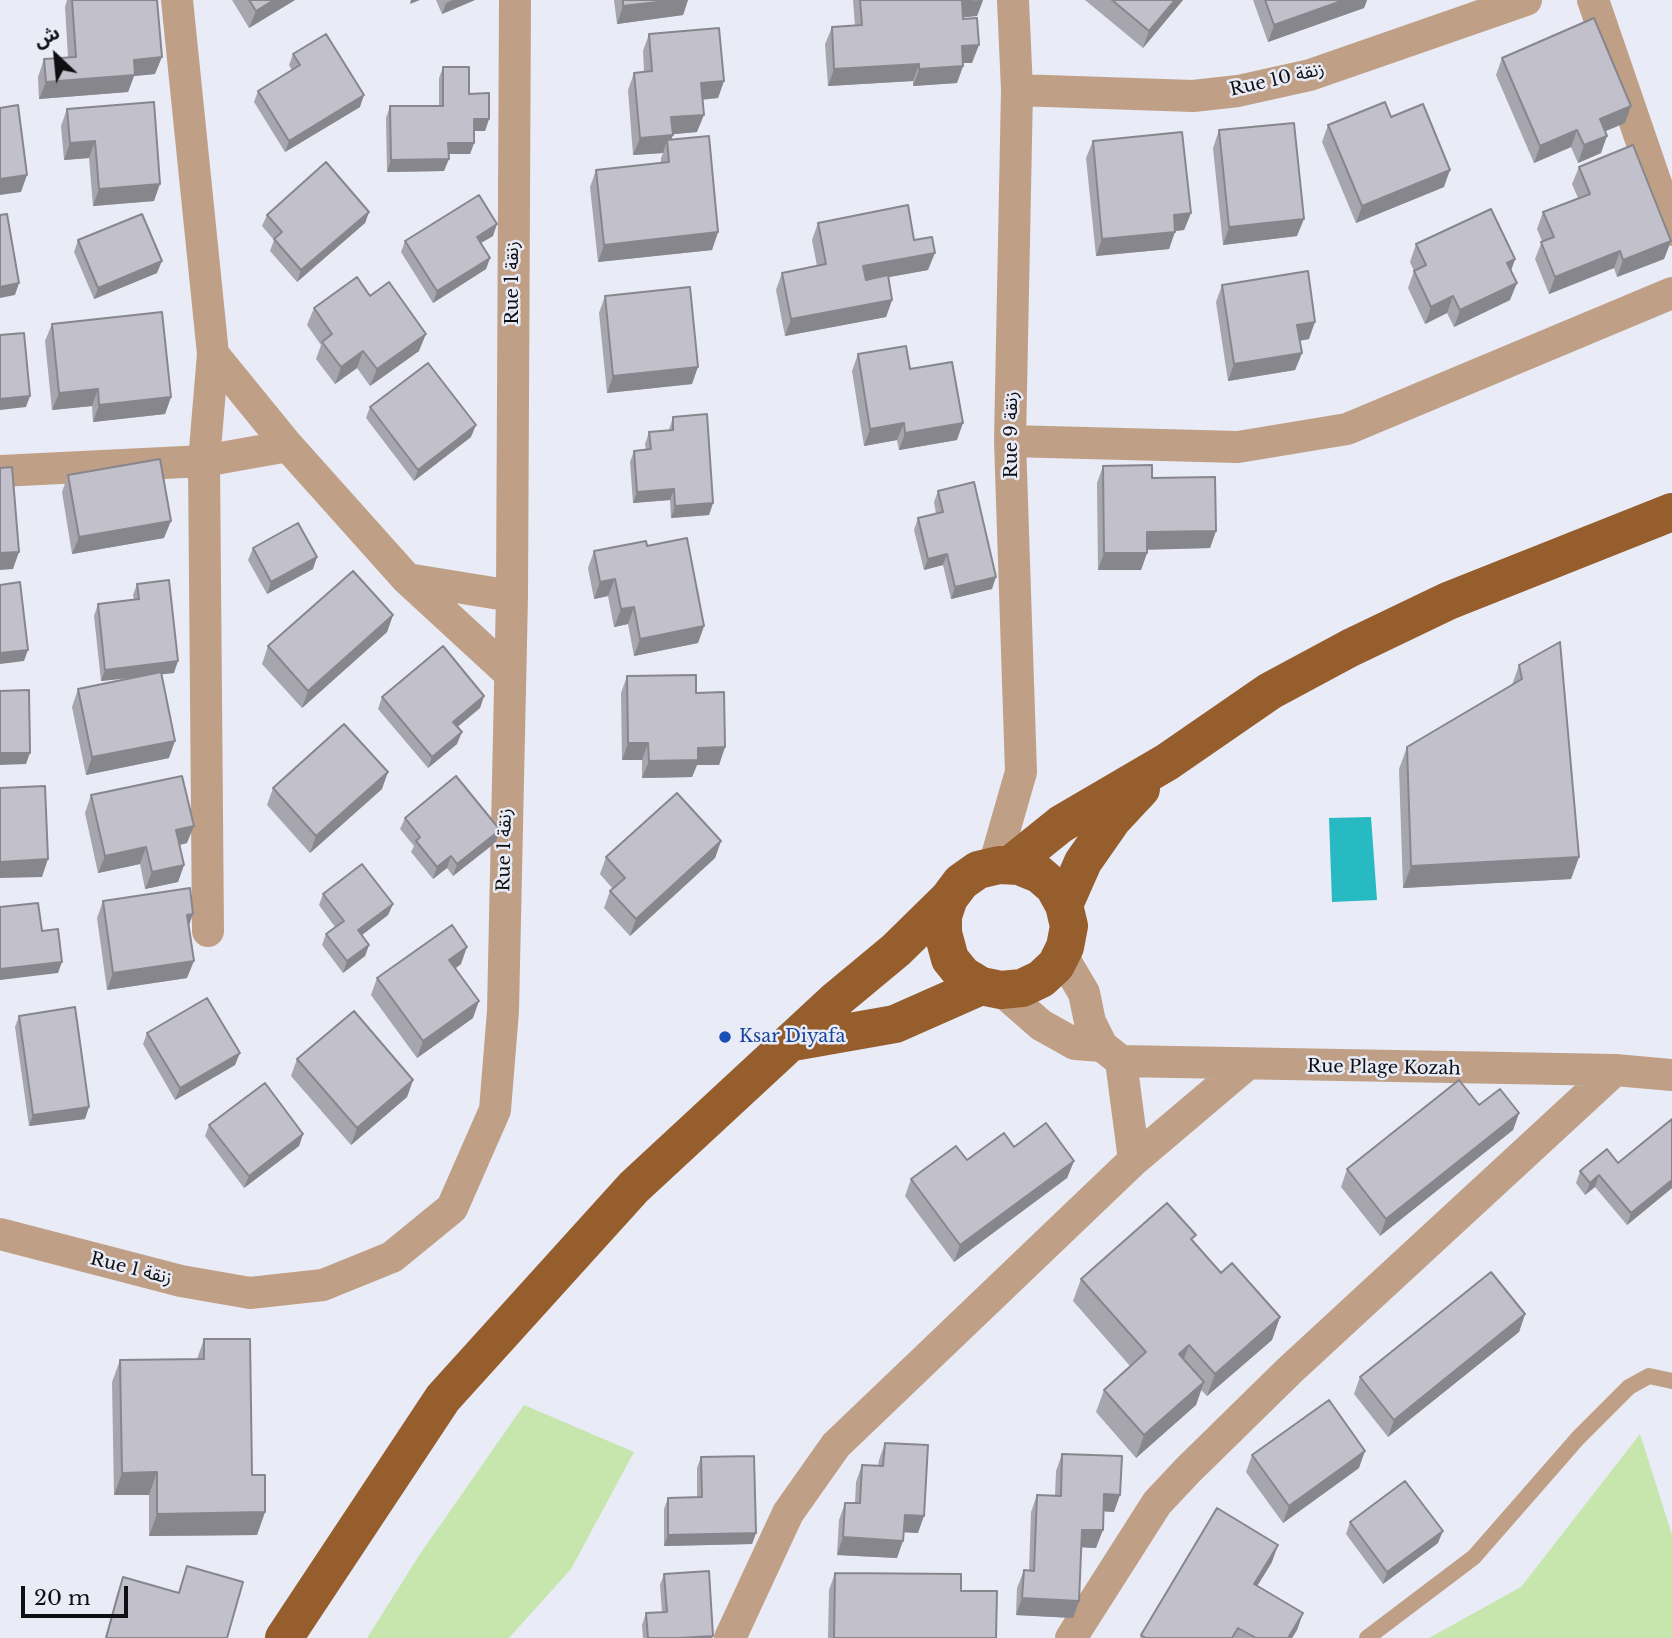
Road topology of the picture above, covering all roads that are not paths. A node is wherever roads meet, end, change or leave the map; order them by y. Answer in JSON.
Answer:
{"nodes":[{"id":1,"x":177,"y":0,"type":"edge"},
{"id":2,"x":515,"y":0,"type":"edge"},
{"id":3,"x":1013,"y":0,"type":"edge"},
{"id":4,"x":1526,"y":0,"type":"edge"},
{"id":5,"x":1593,"y":0,"type":"edge"},
{"id":6,"x":1017,"y":90,"type":"junction"},
{"id":7,"x":1672,"y":230,"type":"edge"},
{"id":8,"x":1672,"y":293,"type":"edge"},
{"id":9,"x":213,"y":354,"type":"junction"},
{"id":10,"x":1010,"y":441,"type":"junction"},
{"id":11,"x":288,"y":446,"type":"junction"},
{"id":12,"x":204,"y":461,"type":"junction"},
{"id":13,"x":0,"y":471,"type":"edge"},
{"id":14,"x":1672,"y":512,"type":"edge"},
{"id":15,"x":407,"y":579,"type":"junction"},
{"id":16,"x":512,"y":596,"type":"junction"},
{"id":17,"x":508,"y":672,"type":"junction"},
{"id":18,"x":1167,"y":762,"type":"junction"},
{"id":19,"x":1002,"y":866,"type":"junction"},
{"id":20,"x":949,"y":898,"type":"junction"},
{"id":21,"x":1065,"y":905,"type":"junction"},
{"id":22,"x":208,"y":931,"type":"dead end"},
{"id":23,"x":1061,"y":954,"type":"junction"},
{"id":24,"x":991,"y":988,"type":"junction"},
{"id":25,"x":793,"y":1042,"type":"junction"},
{"id":26,"x":1111,"y":1054,"type":"junction"},
{"id":27,"x":1245,"y":1066,"type":"junction"},
{"id":28,"x":1615,"y":1070,"type":"junction"},
{"id":29,"x":1672,"y":1074,"type":"edge"},
{"id":30,"x":1134,"y":1160,"type":"junction"},
{"id":31,"x":0,"y":1234,"type":"edge"},
{"id":32,"x":1672,"y":1381,"type":"edge"},
{"id":33,"x":284,"y":1638,"type":"edge"},
{"id":34,"x":730,"y":1638,"type":"edge"},
{"id":35,"x":1071,"y":1638,"type":"edge"},
{"id":36,"x":1367,"y":1638,"type":"edge"}],
"edges":[{"from":1,"to":9,"type":"street"},
{"from":2,"to":16,"type":"street","name":"Rue 1 زنقة"},
{"from":3,"to":6,"type":"street","name":"Rue 9 زنقة"},
{"from":4,"to":6,"type":"street","name":"Rue 10 زنقة"},
{"from":5,"to":7,"type":"street"},
{"from":6,"to":10,"type":"street","name":"Rue 9 زنقة"},
{"from":8,"to":10,"type":"street"},
{"from":9,"to":11,"type":"street"},
{"from":9,"to":12,"type":"street"},
{"from":10,"to":19,"type":"street","name":"Rue 9 زنقة"},
{"from":11,"to":12,"type":"street"},
{"from":11,"to":15,"type":"street"},
{"from":12,"to":13,"type":"street"},
{"from":12,"to":22,"type":"street"},
{"from":14,"to":18,"type":"main road"},
{"from":15,"to":16,"type":"street"},
{"from":15,"to":17,"type":"street"},
{"from":16,"to":17,"type":"street","name":"Rue 1 زنقة"},
{"from":17,"to":31,"type":"street","name":"Rue 1 زنقة"},
{"from":18,"to":19,"type":"main road"},
{"from":18,"to":21,"type":"main road"},
{"from":19,"to":20,"type":"main road"},
{"from":19,"to":21,"type":"main road"},
{"from":20,"to":24,"type":"main road"},
{"from":20,"to":25,"type":"main road"},
{"from":21,"to":23,"type":"main road"},
{"from":23,"to":24,"type":"main road"},
{"from":23,"to":26,"type":"street"},
{"from":24,"to":25,"type":"main road"},
{"from":24,"to":26,"type":"street","name":"Rue Plage Kozah"},
{"from":25,"to":33,"type":"main road"},
{"from":26,"to":27,"type":"street","name":"Rue Plage Kozah"},
{"from":26,"to":30,"type":"street"},
{"from":27,"to":28,"type":"street","name":"Rue Plage Kozah"},
{"from":27,"to":30,"type":"street"},
{"from":28,"to":29,"type":"street","name":"Rue Plage Kozah"},
{"from":28,"to":35,"type":"street"},
{"from":30,"to":34,"type":"street"},
{"from":32,"to":36,"type":"lane"}]}
